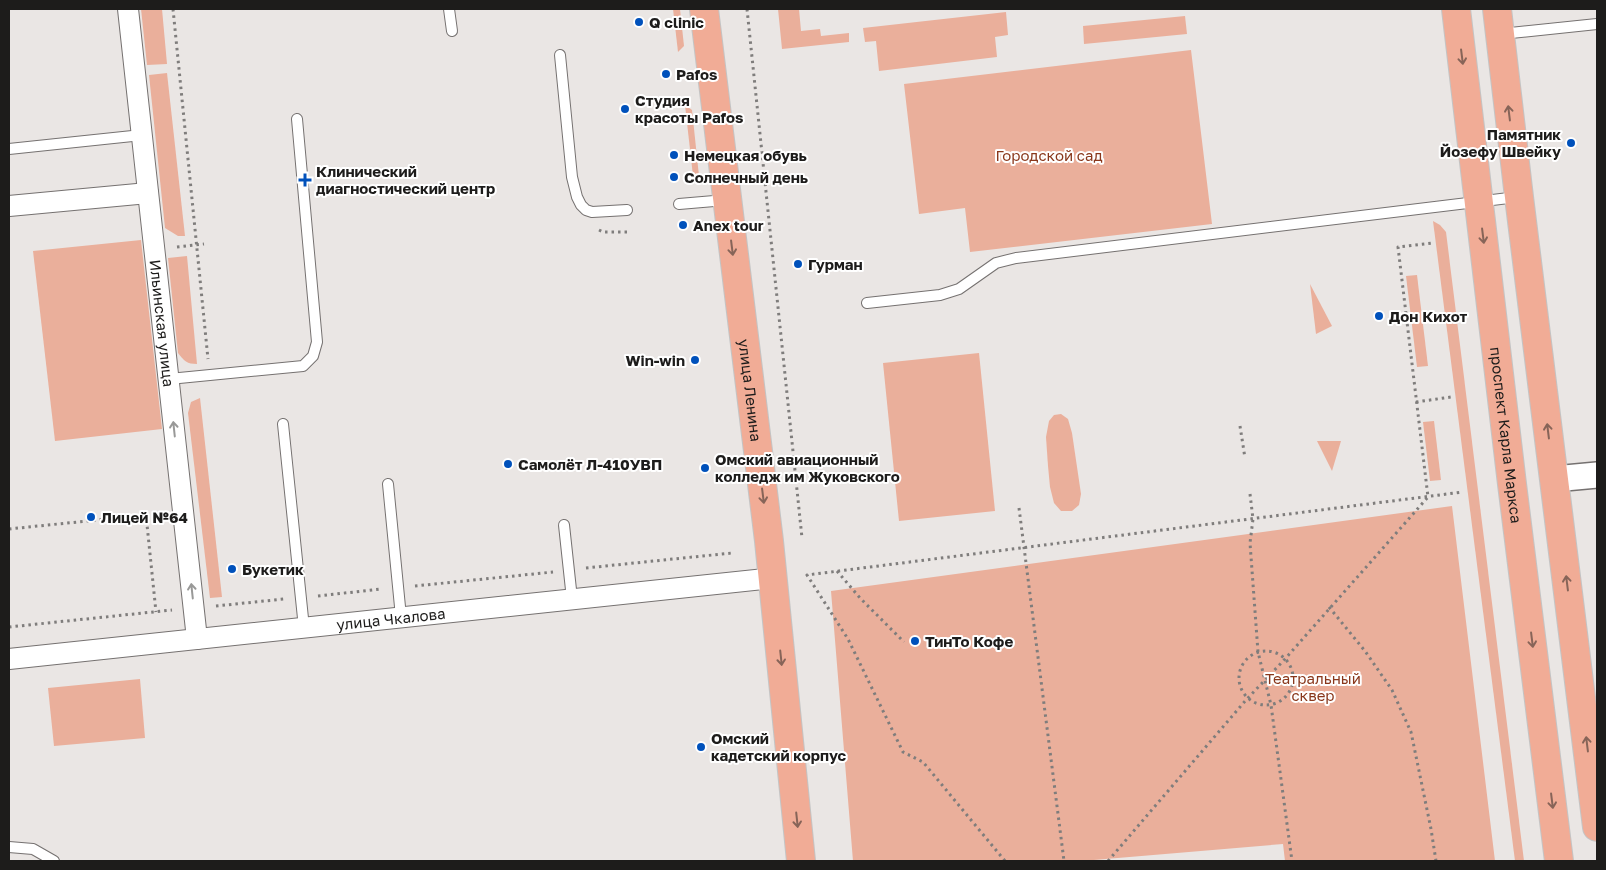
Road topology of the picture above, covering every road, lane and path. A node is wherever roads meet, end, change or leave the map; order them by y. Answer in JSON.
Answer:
{"nodes":[{"id":1,"x":128,"y":9,"type":"edge"},
{"id":2,"x":173,"y":9,"type":"edge"},
{"id":3,"x":449,"y":9,"type":"edge"},
{"id":4,"x":704,"y":9,"type":"edge"},
{"id":5,"x":747,"y":9,"type":"edge"},
{"id":6,"x":1456,"y":9,"type":"edge"},
{"id":7,"x":1499,"y":22,"type":"edge"},
{"id":8,"x":1597,"y":24,"type":"edge"},
{"id":9,"x":452,"y":31,"type":"dead end"},
{"id":10,"x":560,"y":55,"type":"dead end"},
{"id":11,"x":297,"y":119,"type":"dead end"},
{"id":12,"x":142,"y":135,"type":"junction"},
{"id":13,"x":9,"y":149,"type":"edge"},
{"id":14,"x":148,"y":193,"type":"junction"},
{"id":15,"x":1519,"y":197,"type":"junction"},
{"id":16,"x":726,"y":200,"type":"junction"},
{"id":17,"x":1478,"y":202,"type":"junction"},
{"id":18,"x":679,"y":204,"type":"dead end"},
{"id":19,"x":9,"y":206,"type":"edge"},
{"id":20,"x":626,"y":210,"type":"dead end"},
{"id":21,"x":1433,"y":243,"type":"dead end"},
{"id":22,"x":867,"y":304,"type":"dead end"},
{"id":23,"x":210,"y":374,"type":"junction"},
{"id":24,"x":168,"y":379,"type":"junction"},
{"id":25,"x":1451,"y":397,"type":"dead end"},
{"id":26,"x":1416,"y":402,"type":"junction"},
{"id":27,"x":283,"y":424,"type":"dead end"},
{"id":28,"x":1240,"y":426,"type":"dead end"},
{"id":29,"x":1244,"y":458,"type":"dead end"},
{"id":30,"x":1597,"y":475,"type":"edge"},
{"id":31,"x":1554,"y":479,"type":"junction"},
{"id":32,"x":388,"y":484,"type":"dead end"},
{"id":33,"x":1463,"y":492,"type":"dead end"},
{"id":34,"x":1250,"y":494,"type":"dead end"},
{"id":35,"x":1428,"y":497,"type":"junction"},
{"id":36,"x":1019,"y":508,"type":"dead end"},
{"id":37,"x":1253,"y":519,"type":"junction"},
{"id":38,"x":564,"y":525,"type":"dead end"},
{"id":39,"x":9,"y":529,"type":"edge"},
{"id":40,"x":802,"y":538,"type":"dead end"},
{"id":41,"x":1024,"y":548,"type":"junction"},
{"id":42,"x":732,"y":553,"type":"dead end"},
{"id":43,"x":569,"y":570,"type":"junction"},
{"id":44,"x":838,"y":571,"type":"junction"},
{"id":45,"x":773,"y":578,"type":"junction"},
{"id":46,"x":398,"y":588,"type":"junction"},
{"id":47,"x":301,"y":597,"type":"junction"},
{"id":48,"x":572,"y":599,"type":"junction"},
{"id":49,"x":1329,"y":607,"type":"junction"},
{"id":50,"x":194,"y":608,"type":"junction"},
{"id":51,"x":156,"y":612,"type":"junction"},
{"id":52,"x":401,"y":617,"type":"junction"},
{"id":53,"x":9,"y":627,"type":"edge"},
{"id":54,"x":304,"y":628,"type":"junction"},
{"id":55,"x":197,"y":639,"type":"junction"},
{"id":56,"x":904,"y":642,"type":"dead end"},
{"id":57,"x":1258,"y":652,"type":"junction"},
{"id":58,"x":9,"y":659,"type":"edge"},
{"id":59,"x":1285,"y":659,"type":"junction"},
{"id":60,"x":1266,"y":679,"type":"junction"},
{"id":61,"x":1248,"y":698,"type":"junction"},
{"id":62,"x":1271,"y":705,"type":"junction"},
{"id":63,"x":1597,"y":827,"type":"edge"},
{"id":64,"x":9,"y":847,"type":"edge"},
{"id":65,"x":54,"y":861,"type":"edge"},
{"id":66,"x":801,"y":861,"type":"edge"},
{"id":67,"x":1005,"y":861,"type":"edge"},
{"id":68,"x":1064,"y":861,"type":"edge"},
{"id":69,"x":1108,"y":861,"type":"edge"},
{"id":70,"x":1292,"y":861,"type":"edge"},
{"id":71,"x":1436,"y":861,"type":"edge"},
{"id":72,"x":1559,"y":861,"type":"edge"}],
"edges":[{"from":1,"to":12,"type":"street","name":"Ильинская улица"},
{"from":2,"to":23,"type":"path"},
{"from":3,"to":9,"type":"lane"},
{"from":4,"to":16,"type":"main road","name":"улица Ленина"},
{"from":5,"to":40,"type":"path"},
{"from":6,"to":17,"type":"main road","name":"проспект Карла Маркса","one_way":true},
{"from":7,"to":8,"type":"lane"},
{"from":15,"to":7,"type":"main road","one_way":true},
{"from":10,"to":20,"type":"lane"},
{"from":11,"to":23,"type":"lane"},
{"from":12,"to":13,"type":"lane"},
{"from":12,"to":14,"type":"street","name":"Ильинская улица"},
{"from":14,"to":19,"type":"street"},
{"from":14,"to":24,"type":"street","name":"Ильинская улица"},
{"from":15,"to":17,"type":"lane"},
{"from":31,"to":15,"type":"main road","one_way":true},
{"from":16,"to":18,"type":"lane"},
{"from":16,"to":45,"type":"main road","name":"улица Ленина","one_way":true},
{"from":17,"to":22,"type":"lane"},
{"from":17,"to":72,"type":"main road","name":"проспект Карла Маркса","one_way":true},
{"from":21,"to":26,"type":"path"},
{"from":23,"to":24,"type":"lane"},
{"from":50,"to":24,"type":"street","name":"Ильинская улица","one_way":true},
{"from":25,"to":26,"type":"path"},
{"from":26,"to":35,"type":"path"},
{"from":27,"to":47,"type":"lane"},
{"from":28,"to":29,"type":"path"},
{"from":30,"to":31,"type":"street"},
{"from":63,"to":31,"type":"main road","one_way":true},
{"from":32,"to":46,"type":"lane"},
{"from":33,"to":35,"type":"path"},
{"from":34,"to":37,"type":"path"},
{"from":35,"to":37,"type":"path"},
{"from":35,"to":49,"type":"path"},
{"from":36,"to":41,"type":"path"},
{"from":37,"to":41,"type":"path"},
{"from":37,"to":57,"type":"path"},
{"from":38,"to":43,"type":"lane"},
{"from":39,"to":51,"type":"path"},
{"from":41,"to":44,"type":"path"},
{"from":41,"to":68,"type":"path"},
{"from":42,"to":43,"type":"path"},
{"from":43,"to":46,"type":"path"},
{"from":43,"to":48,"type":"lane"},
{"from":44,"to":56,"type":"path"},
{"from":44,"to":67,"type":"path"},
{"from":45,"to":48,"type":"street","name":"улица Чкалова"},
{"from":45,"to":66,"type":"main road","name":"улица Ленина","one_way":true},
{"from":46,"to":47,"type":"path"},
{"from":46,"to":52,"type":"lane"},
{"from":47,"to":50,"type":"path"},
{"from":47,"to":54,"type":"lane"},
{"from":48,"to":52,"type":"street","name":"улица Чкалова"},
{"from":49,"to":59,"type":"path"},
{"from":49,"to":71,"type":"path"},
{"from":50,"to":51,"type":"path"},
{"from":50,"to":55,"type":"street","name":"Ильинская улица"},
{"from":51,"to":53,"type":"path"},
{"from":52,"to":54,"type":"street","name":"улица Чкалова"},
{"from":54,"to":55,"type":"street","name":"улица Чкалова"},
{"from":55,"to":58,"type":"street","name":"улица Чкалова"},
{"from":57,"to":59,"type":"path"},
{"from":57,"to":60,"type":"path"},
{"from":57,"to":61,"type":"path"},
{"from":59,"to":60,"type":"path"},
{"from":59,"to":62,"type":"path"},
{"from":60,"to":61,"type":"path"},
{"from":60,"to":62,"type":"path"},
{"from":61,"to":62,"type":"path"},
{"from":61,"to":69,"type":"path"},
{"from":62,"to":70,"type":"path"},
{"from":64,"to":65,"type":"lane"}]}
